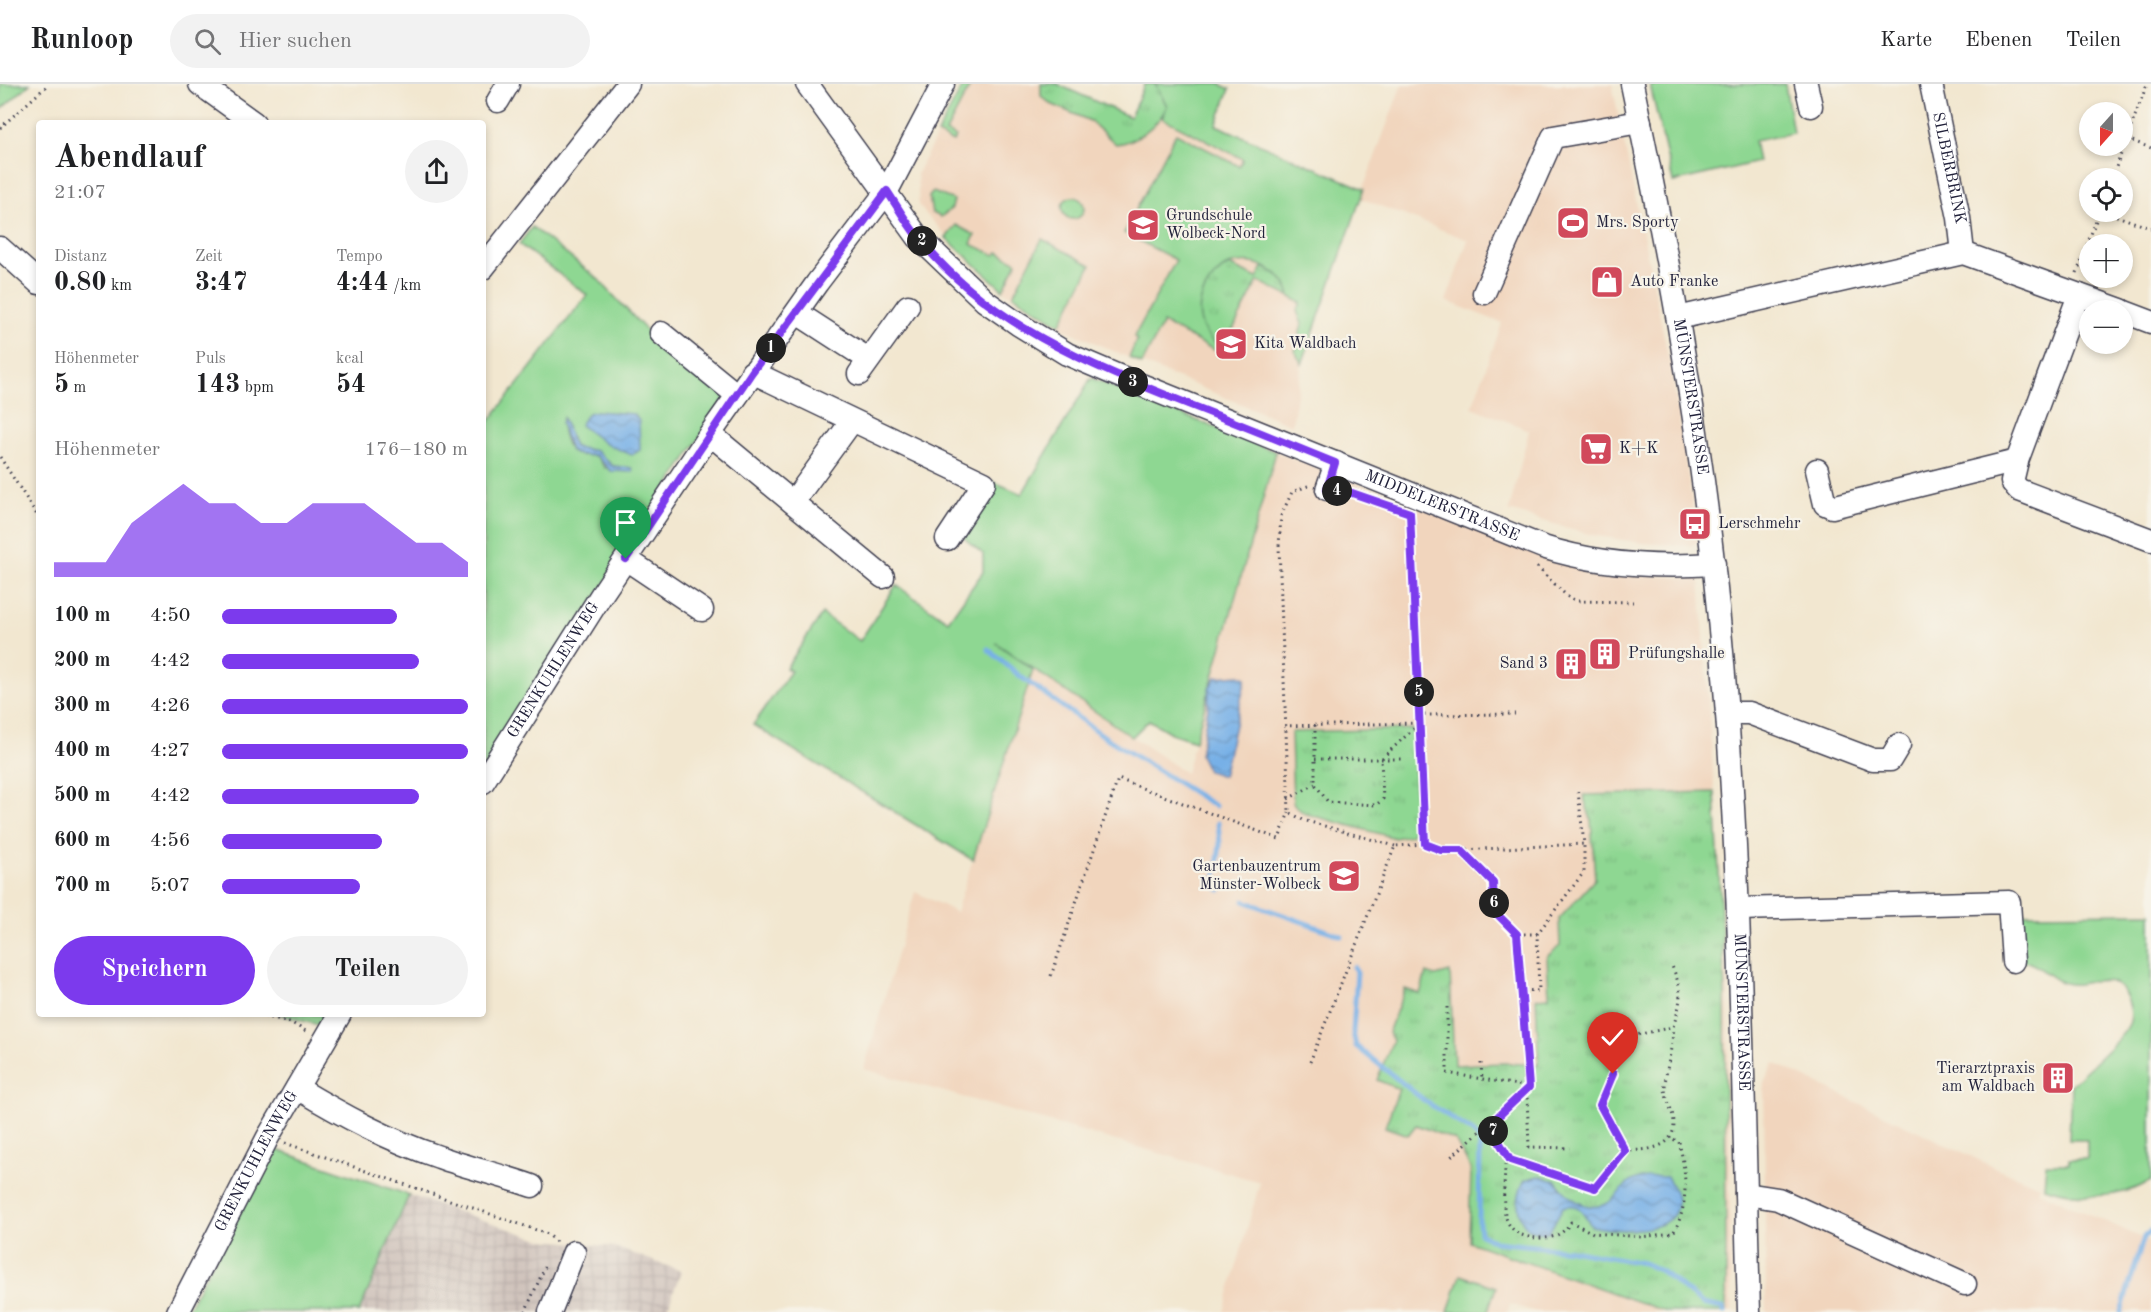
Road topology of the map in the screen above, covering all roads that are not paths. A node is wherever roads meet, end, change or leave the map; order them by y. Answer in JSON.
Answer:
{"nodes":[{"id":1,"x":200,"y":84,"type":"edge"},
{"id":2,"x":628,"y":84,"type":"edge"},
{"id":3,"x":807,"y":84,"type":"edge"},
{"id":4,"x":943,"y":84,"type":"edge"},
{"id":5,"x":1632,"y":84,"type":"edge"},
{"id":6,"x":1806,"y":84,"type":"edge"},
{"id":7,"x":1931,"y":84,"type":"edge"},
{"id":8,"x":1811,"y":106,"type":"dead end"},
{"id":9,"x":250,"y":120,"type":"edge"},
{"id":10,"x":1640,"y":122,"type":"junction"},
{"id":11,"x":887,"y":191,"type":"junction"},
{"id":12,"x":0,"y":248,"type":"edge"},
{"id":13,"x":1963,"y":253,"type":"junction"},
{"id":14,"x":486,"y":264,"type":"edge"},
{"id":15,"x":36,"y":280,"type":"edge"},
{"id":16,"x":1484,"y":293,"type":"dead end"},
{"id":17,"x":2075,"y":294,"type":"junction"},
{"id":18,"x":2092,"y":300,"type":"edge"},
{"id":19,"x":908,"y":306,"type":"dead end"},
{"id":20,"x":797,"y":313,"type":"junction"},
{"id":21,"x":2133,"y":315,"type":"edge"},
{"id":22,"x":1678,"y":318,"type":"junction"},
{"id":23,"x":2151,"y":322,"type":"edge"},
{"id":24,"x":661,"y":333,"type":"dead end"},
{"id":25,"x":752,"y":372,"type":"junction"},
{"id":26,"x":737,"y":395,"type":"junction"},
{"id":27,"x":852,"y":421,"type":"junction"},
{"id":28,"x":710,"y":434,"type":"junction"},
{"id":29,"x":2017,"y":461,"type":"junction"},
{"id":30,"x":1335,"y":463,"type":"junction"},
{"id":31,"x":1817,"y":470,"type":"dead end"},
{"id":32,"x":1327,"y":489,"type":"road end"},
{"id":33,"x":793,"y":502,"type":"junction"},
{"id":34,"x":947,"y":539,"type":"dead end"},
{"id":35,"x":2151,"y":540,"type":"edge"},
{"id":36,"x":626,"y":559,"type":"junction"},
{"id":37,"x":1714,"y":564,"type":"junction"},
{"id":38,"x":883,"y":576,"type":"dead end"},
{"id":39,"x":702,"y":610,"type":"dead end"},
{"id":40,"x":1727,"y":713,"type":"junction"},
{"id":41,"x":1899,"y":745,"type":"dead end"},
{"id":42,"x":486,"y":778,"type":"edge"},
{"id":43,"x":1739,"y":909,"type":"junction"},
{"id":44,"x":2013,"y":961,"type":"dead end"},
{"id":45,"x":338,"y":1017,"type":"edge"},
{"id":46,"x":297,"y":1088,"type":"junction"},
{"id":47,"x":532,"y":1185,"type":"dead end"},
{"id":48,"x":1746,"y":1194,"type":"junction"},
{"id":49,"x":563,"y":1252,"type":"road end"},
{"id":50,"x":1965,"y":1284,"type":"dead end"},
{"id":51,"x":178,"y":1312,"type":"edge"},
{"id":52,"x":550,"y":1312,"type":"edge"},
{"id":53,"x":1749,"y":1312,"type":"edge"}],
"edges":[{"from":1,"to":9,"type":"street"},
{"from":2,"to":14,"type":"street"},
{"from":3,"to":11,"type":"street","name":"MIDDELERSTRASSE"},
{"from":4,"to":11,"type":"street","name":"GRENKUHLENWEG"},
{"from":5,"to":10,"type":"street","name":"MÜNSTERSTRASSE"},
{"from":6,"to":8,"type":"street"},
{"from":7,"to":13,"type":"street","name":"SILBERBRINK"},
{"from":10,"to":16,"type":"street"},
{"from":10,"to":22,"type":"street","name":"MÜNSTERSTRASSE"},
{"from":11,"to":20,"type":"street","name":"GRENKUHLENWEG"},
{"from":11,"to":30,"type":"street","name":"MIDDELERSTRASSE"},
{"from":12,"to":15,"type":"street"},
{"from":13,"to":17,"type":"street"},
{"from":13,"to":22,"type":"street"},
{"from":17,"to":18,"type":"street"},
{"from":17,"to":29,"type":"street"},
{"from":19,"to":20,"type":"street"},
{"from":20,"to":25,"type":"street","name":"GRENKUHLENWEG"},
{"from":21,"to":23,"type":"street"},
{"from":22,"to":37,"type":"street","name":"MÜNSTERSTRASSE"},
{"from":24,"to":26,"type":"street"},
{"from":25,"to":26,"type":"street","name":"GRENKUHLENWEG"},
{"from":25,"to":27,"type":"street"},
{"from":26,"to":28,"type":"street","name":"GRENKUHLENWEG"},
{"from":27,"to":33,"type":"street"},
{"from":27,"to":34,"type":"street"},
{"from":28,"to":33,"type":"street"},
{"from":28,"to":36,"type":"street","name":"GRENKUHLENWEG"},
{"from":29,"to":31,"type":"street"},
{"from":29,"to":35,"type":"street"},
{"from":30,"to":32,"type":"street"},
{"from":30,"to":37,"type":"street","name":"MIDDELERSTRASSE"},
{"from":33,"to":38,"type":"street"},
{"from":36,"to":39,"type":"street"},
{"from":36,"to":42,"type":"street","name":"GRENKUHLENWEG"},
{"from":37,"to":40,"type":"street","name":"MÜNSTERSTRASSE"},
{"from":40,"to":41,"type":"street"},
{"from":40,"to":43,"type":"street","name":"MÜNSTERSTRASSE"},
{"from":43,"to":44,"type":"street"},
{"from":43,"to":48,"type":"street","name":"MÜNSTERSTRASSE"},
{"from":45,"to":46,"type":"street","name":"GRENKUHLENWEG"},
{"from":46,"to":47,"type":"street"},
{"from":46,"to":51,"type":"street","name":"GRENKUHLENWEG"},
{"from":48,"to":50,"type":"street"},
{"from":48,"to":53,"type":"street","name":"MÜNSTERSTRASSE"},
{"from":49,"to":52,"type":"street"}]}
